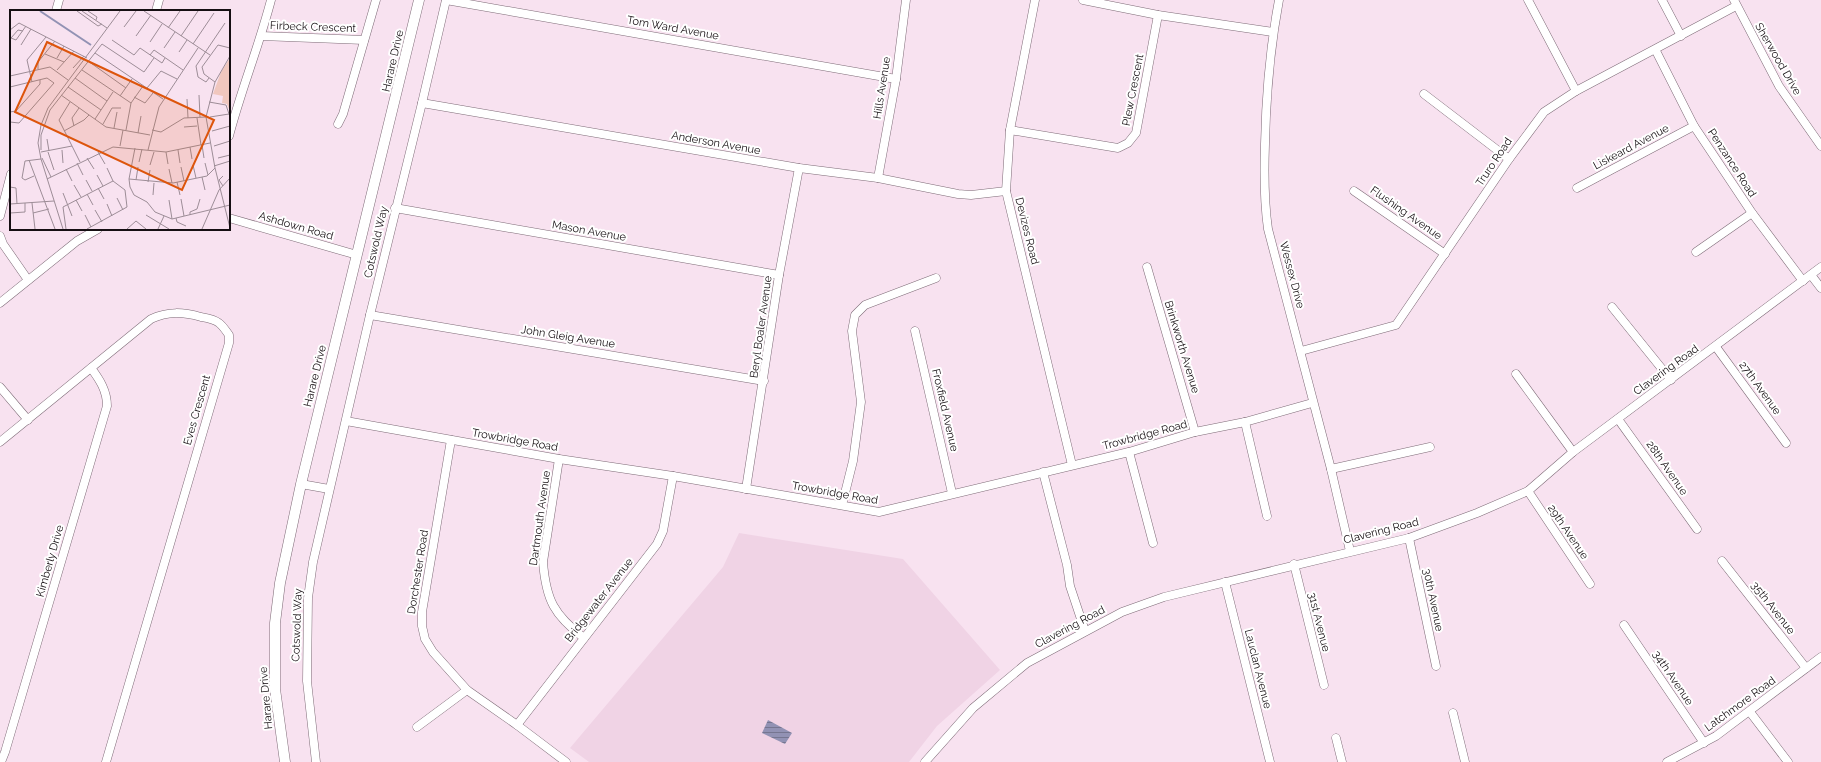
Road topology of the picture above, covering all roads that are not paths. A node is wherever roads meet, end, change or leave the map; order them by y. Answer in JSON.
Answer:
{"nodes":[{"id":1,"x":59,"y":0,"type":"edge"},
{"id":2,"x":158,"y":0,"type":"edge"},
{"id":3,"x":271,"y":0,"type":"edge"},
{"id":4,"x":376,"y":0,"type":"edge"},
{"id":5,"x":419,"y":0,"type":"edge"},
{"id":6,"x":446,"y":0,"type":"edge"},
{"id":7,"x":906,"y":0,"type":"edge"},
{"id":8,"x":1035,"y":0,"type":"edge"},
{"id":9,"x":1083,"y":0,"type":"edge"},
{"id":10,"x":1279,"y":0,"type":"edge"},
{"id":11,"x":1528,"y":0,"type":"edge"},
{"id":12,"x":1662,"y":0,"type":"edge"},
{"id":13,"x":1735,"y":3,"type":"edge"},
{"id":14,"x":56,"y":10,"type":"edge"},
{"id":15,"x":156,"y":10,"type":"edge"},
{"id":16,"x":1158,"y":15,"type":"junction"},
{"id":17,"x":1273,"y":32,"type":"junction"},
{"id":18,"x":262,"y":36,"type":"junction"},
{"id":19,"x":1681,"y":36,"type":"junction"},
{"id":20,"x":364,"y":40,"type":"junction"},
{"id":21,"x":1656,"y":50,"type":"junction"},
{"id":22,"x":896,"y":78,"type":"junction"},
{"id":23,"x":1576,"y":91,"type":"junction"},
{"id":24,"x":1424,"y":94,"type":"dead end"},
{"id":25,"x":422,"y":103,"type":"junction"},
{"id":26,"x":232,"y":109,"type":"edge"},
{"id":27,"x":338,"y":124,"type":"dead end"},
{"id":28,"x":1694,"y":126,"type":"junction"},
{"id":29,"x":230,"y":127,"type":"edge"},
{"id":30,"x":1010,"y":130,"type":"junction"},
{"id":31,"x":1821,"y":146,"type":"edge"},
{"id":32,"x":1509,"y":159,"type":"junction"},
{"id":33,"x":799,"y":168,"type":"junction"},
{"id":34,"x":10,"y":178,"type":"edge"},
{"id":35,"x":878,"y":178,"type":"junction"},
{"id":36,"x":1577,"y":188,"type":"dead end"},
{"id":37,"x":1006,"y":191,"type":"junction"},
{"id":38,"x":1354,"y":191,"type":"dead end"},
{"id":39,"x":395,"y":208,"type":"junction"},
{"id":40,"x":1752,"y":213,"type":"junction"},
{"id":41,"x":0,"y":216,"type":"edge"},
{"id":42,"x":230,"y":218,"type":"edge"},
{"id":43,"x":96,"y":230,"type":"edge"},
{"id":44,"x":0,"y":236,"type":"edge"},
{"id":45,"x":1696,"y":252,"type":"dead end"},
{"id":46,"x":1445,"y":254,"type":"junction"},
{"id":47,"x":357,"y":255,"type":"junction"},
{"id":48,"x":1821,"y":267,"type":"edge"},
{"id":49,"x":1147,"y":268,"type":"dead end"},
{"id":50,"x":779,"y":274,"type":"junction"},
{"id":51,"x":1812,"y":275,"type":"junction"},
{"id":52,"x":936,"y":278,"type":"dead end"},
{"id":53,"x":28,"y":280,"type":"junction"},
{"id":54,"x":1803,"y":281,"type":"junction"},
{"id":55,"x":1821,"y":288,"type":"edge"},
{"id":56,"x":0,"y":303,"type":"edge"},
{"id":57,"x":1612,"y":307,"type":"dead end"},
{"id":58,"x":370,"y":315,"type":"junction"},
{"id":59,"x":915,"y":332,"type":"dead end"},
{"id":60,"x":1716,"y":346,"type":"junction"},
{"id":61,"x":1301,"y":351,"type":"junction"},
{"id":62,"x":91,"y":368,"type":"junction"},
{"id":63,"x":1516,"y":374,"type":"dead end"},
{"id":64,"x":1671,"y":380,"type":"junction"},
{"id":65,"x":764,"y":381,"type":"junction"},
{"id":66,"x":0,"y":387,"type":"edge"},
{"id":67,"x":1312,"y":403,"type":"junction"},
{"id":68,"x":1618,"y":418,"type":"junction"},
{"id":69,"x":28,"y":420,"type":"junction"},
{"id":70,"x":346,"y":421,"type":"junction"},
{"id":71,"x":1245,"y":422,"type":"junction"},
{"id":72,"x":1195,"y":432,"type":"junction"},
{"id":73,"x":451,"y":440,"type":"junction"},
{"id":74,"x":0,"y":442,"type":"edge"},
{"id":75,"x":1786,"y":443,"type":"dead end"},
{"id":76,"x":1430,"y":447,"type":"dead end"},
{"id":77,"x":1129,"y":452,"type":"junction"},
{"id":78,"x":1573,"y":452,"type":"junction"},
{"id":79,"x":559,"y":459,"type":"junction"},
{"id":80,"x":1072,"y":465,"type":"junction"},
{"id":81,"x":1331,"y":469,"type":"junction"},
{"id":82,"x":1043,"y":472,"type":"junction"},
{"id":83,"x":673,"y":476,"type":"junction"},
{"id":84,"x":301,"y":484,"type":"junction"},
{"id":85,"x":329,"y":489,"type":"junction"},
{"id":86,"x":746,"y":489,"type":"junction"},
{"id":87,"x":1528,"y":491,"type":"junction"},
{"id":88,"x":952,"y":493,"type":"junction"},
{"id":89,"x":842,"y":506,"type":"junction"},
{"id":90,"x":1267,"y":516,"type":"dead end"},
{"id":91,"x":1698,"y":530,"type":"dead end"},
{"id":92,"x":1409,"y":538,"type":"junction"},
{"id":93,"x":1153,"y":543,"type":"dead end"},
{"id":94,"x":1350,"y":551,"type":"junction"},
{"id":95,"x":1722,"y":561,"type":"dead end"},
{"id":96,"x":1294,"y":564,"type":"junction"},
{"id":97,"x":1225,"y":582,"type":"junction"},
{"id":98,"x":1590,"y":584,"type":"dead end"},
{"id":99,"x":1624,"y":625,"type":"dead end"},
{"id":100,"x":1086,"y":631,"type":"junction"},
{"id":101,"x":584,"y":638,"type":"junction"},
{"id":102,"x":1821,"y":658,"type":"edge"},
{"id":103,"x":1436,"y":666,"type":"dead end"},
{"id":104,"x":1806,"y":668,"type":"junction"},
{"id":105,"x":1324,"y":685,"type":"dead end"},
{"id":106,"x":467,"y":690,"type":"junction"},
{"id":107,"x":1750,"y":712,"type":"junction"},
{"id":108,"x":1453,"y":713,"type":"dead end"},
{"id":109,"x":517,"y":725,"type":"junction"},
{"id":110,"x":417,"y":727,"type":"dead end"},
{"id":111,"x":1336,"y":738,"type":"dead end"},
{"id":112,"x":1704,"y":743,"type":"junction"},
{"id":113,"x":1,"y":762,"type":"edge"},
{"id":114,"x":106,"y":762,"type":"edge"},
{"id":115,"x":285,"y":762,"type":"edge"},
{"id":116,"x":316,"y":762,"type":"edge"},
{"id":117,"x":566,"y":762,"type":"edge"},
{"id":118,"x":924,"y":762,"type":"edge"},
{"id":119,"x":1270,"y":762,"type":"edge"},
{"id":120,"x":1342,"y":762,"type":"edge"},
{"id":121,"x":1465,"y":762,"type":"edge"},
{"id":122,"x":1667,"y":762,"type":"edge"},
{"id":123,"x":1788,"y":762,"type":"edge"}],
"edges":[{"from":1,"to":14,"type":"street"},
{"from":2,"to":15,"type":"street"},
{"from":3,"to":18,"type":"street"},
{"from":4,"to":20,"type":"street"},
{"from":5,"to":47,"type":"main road","name":"Harare Drive"},
{"from":6,"to":22,"type":"street","name":"Tom Ward Avenue"},
{"from":6,"to":25,"type":"street","name":"Cotswold Way"},
{"from":7,"to":22,"type":"street","name":"Hills Avenue"},
{"from":8,"to":30,"type":"street","name":"Devizes Road"},
{"from":9,"to":16,"type":"street"},
{"from":10,"to":17,"type":"street","name":"Wessex Drive"},
{"from":11,"to":23,"type":"street"},
{"from":12,"to":19,"type":"street"},
{"from":13,"to":19,"type":"street","name":"Truro Road"},
{"from":13,"to":31,"type":"street","name":"Sherwood Drive"},
{"from":16,"to":17,"type":"street"},
{"from":16,"to":30,"type":"street","name":"Plew Crescent"},
{"from":17,"to":61,"type":"street","name":"Wessex Drive"},
{"from":18,"to":20,"type":"street","name":"Firbeck Crescent"},
{"from":18,"to":26,"type":"street"},
{"from":19,"to":21,"type":"street","name":"Truro Road"},
{"from":20,"to":27,"type":"street"},
{"from":21,"to":23,"type":"street","name":"Truro Road"},
{"from":21,"to":28,"type":"street","name":"Penzance Road"},
{"from":22,"to":35,"type":"street","name":"Hills Avenue"},
{"from":23,"to":32,"type":"street","name":"Truro Road"},
{"from":24,"to":32,"type":"street"},
{"from":25,"to":33,"type":"street","name":"Anderson Avenue"},
{"from":25,"to":39,"type":"street","name":"Cotswold Way"},
{"from":26,"to":29,"type":"street"},
{"from":28,"to":36,"type":"street","name":"Liskeard Avenue"},
{"from":28,"to":40,"type":"street","name":"Penzance Road"},
{"from":30,"to":37,"type":"street","name":"Devizes Road"},
{"from":32,"to":46,"type":"street","name":"Truro Road"},
{"from":33,"to":35,"type":"street","name":"Anderson Avenue"},
{"from":33,"to":50,"type":"street","name":"Beryl Boaler Avenue"},
{"from":34,"to":41,"type":"street"},
{"from":35,"to":37,"type":"street","name":"Anderson Avenue"},
{"from":37,"to":80,"type":"street","name":"Devizes Road"},
{"from":38,"to":46,"type":"street","name":"Flushing Avenue"},
{"from":39,"to":50,"type":"street","name":"Mason Avenue"},
{"from":39,"to":58,"type":"street","name":"Cotswold Way"},
{"from":40,"to":45,"type":"street"},
{"from":40,"to":54,"type":"street","name":"Penzance Road"},
{"from":42,"to":47,"type":"street","name":"Ashdown Road"},
{"from":43,"to":53,"type":"street"},
{"from":44,"to":53,"type":"street"},
{"from":46,"to":61,"type":"street","name":"Truro Road"},
{"from":47,"to":84,"type":"main road","name":"Harare Drive"},
{"from":48,"to":51,"type":"street","name":"Clavering Road"},
{"from":49,"to":72,"type":"street","name":"Brinkworth Avenue"},
{"from":50,"to":65,"type":"street","name":"Beryl Boaler Avenue"},
{"from":51,"to":54,"type":"street","name":"Clavering Road"},
{"from":51,"to":55,"type":"street"},
{"from":52,"to":89,"type":"street"},
{"from":53,"to":56,"type":"street"},
{"from":54,"to":60,"type":"street","name":"Clavering Road"},
{"from":57,"to":64,"type":"street"},
{"from":58,"to":65,"type":"street","name":"John Gleig Avenue"},
{"from":58,"to":70,"type":"street","name":"Cotswold Way"},
{"from":59,"to":88,"type":"street","name":"Froxfield Avenue"},
{"from":60,"to":64,"type":"street","name":"Clavering Road"},
{"from":60,"to":75,"type":"street","name":"27th Avenue"},
{"from":61,"to":67,"type":"street","name":"Wessex Drive"},
{"from":62,"to":69,"type":"street","name":"Eves Crescent"},
{"from":62,"to":113,"type":"street","name":"Kimberly Drive"},
{"from":62,"to":114,"type":"street","name":"Eves Crescent"},
{"from":63,"to":78,"type":"street"},
{"from":64,"to":68,"type":"street","name":"Clavering Road"},
{"from":65,"to":86,"type":"street","name":"Beryl Boaler Avenue"},
{"from":66,"to":69,"type":"street"},
{"from":67,"to":71,"type":"street","name":"Trowbridge Road"},
{"from":67,"to":81,"type":"street","name":"Wessex Drive"},
{"from":68,"to":78,"type":"street","name":"Clavering Road"},
{"from":68,"to":91,"type":"street","name":"28th Avenue"},
{"from":69,"to":74,"type":"street","name":"Eves Crescent"},
{"from":70,"to":73,"type":"street","name":"Trowbridge Road"},
{"from":70,"to":85,"type":"street","name":"Cotswold Way"},
{"from":71,"to":72,"type":"street","name":"Trowbridge Road"},
{"from":71,"to":90,"type":"street"},
{"from":72,"to":77,"type":"street","name":"Trowbridge Road"},
{"from":73,"to":79,"type":"street","name":"Trowbridge Road"},
{"from":73,"to":106,"type":"street","name":"Dorchester Road"},
{"from":76,"to":81,"type":"street"},
{"from":77,"to":80,"type":"street","name":"Trowbridge Road"},
{"from":77,"to":93,"type":"street"},
{"from":78,"to":87,"type":"street","name":"Clavering Road"},
{"from":79,"to":83,"type":"street","name":"Trowbridge Road"},
{"from":79,"to":101,"type":"street","name":"Dartmouth Avenue"},
{"from":80,"to":82,"type":"street","name":"Trowbridge Road"},
{"from":81,"to":94,"type":"street","name":"Wessex Drive"},
{"from":82,"to":88,"type":"street","name":"Trowbridge Road"},
{"from":82,"to":100,"type":"street"},
{"from":83,"to":86,"type":"street","name":"Trowbridge Road"},
{"from":83,"to":101,"type":"street","name":"Bridgewater Avenue"},
{"from":84,"to":85,"type":"street"},
{"from":84,"to":115,"type":"main road","name":"Harare Drive"},
{"from":85,"to":116,"type":"street","name":"Cotswold Way"},
{"from":86,"to":89,"type":"street","name":"Trowbridge Road"},
{"from":87,"to":92,"type":"street","name":"Clavering Road"},
{"from":87,"to":98,"type":"street","name":"29th Avenue"},
{"from":88,"to":89,"type":"street","name":"Trowbridge Road"},
{"from":92,"to":94,"type":"street","name":"Clavering Road"},
{"from":92,"to":103,"type":"street","name":"30th Avenue"},
{"from":94,"to":96,"type":"street","name":"Clavering Road"},
{"from":95,"to":104,"type":"street","name":"35th Avenue"},
{"from":96,"to":97,"type":"street","name":"Clavering Road"},
{"from":96,"to":105,"type":"street","name":"31st Avenue"},
{"from":97,"to":100,"type":"street","name":"Clavering Road"},
{"from":97,"to":119,"type":"street","name":"Lauclan Avenue"},
{"from":99,"to":112,"type":"street","name":"34th Avenue"},
{"from":100,"to":118,"type":"street","name":"Clavering Road"},
{"from":101,"to":109,"type":"street","name":"Bridgewater Avenue"},
{"from":102,"to":104,"type":"street","name":"Latchmore Road"},
{"from":104,"to":107,"type":"street","name":"Latchmore Road"},
{"from":106,"to":109,"type":"street","name":"Dorchester Road"},
{"from":106,"to":110,"type":"street"},
{"from":107,"to":112,"type":"street","name":"Latchmore Road"},
{"from":107,"to":123,"type":"street"},
{"from":108,"to":121,"type":"street"},
{"from":109,"to":117,"type":"street","name":"Dorchester Road"},
{"from":111,"to":120,"type":"street"},
{"from":112,"to":122,"type":"street","name":"Latchmore Road"}]}
